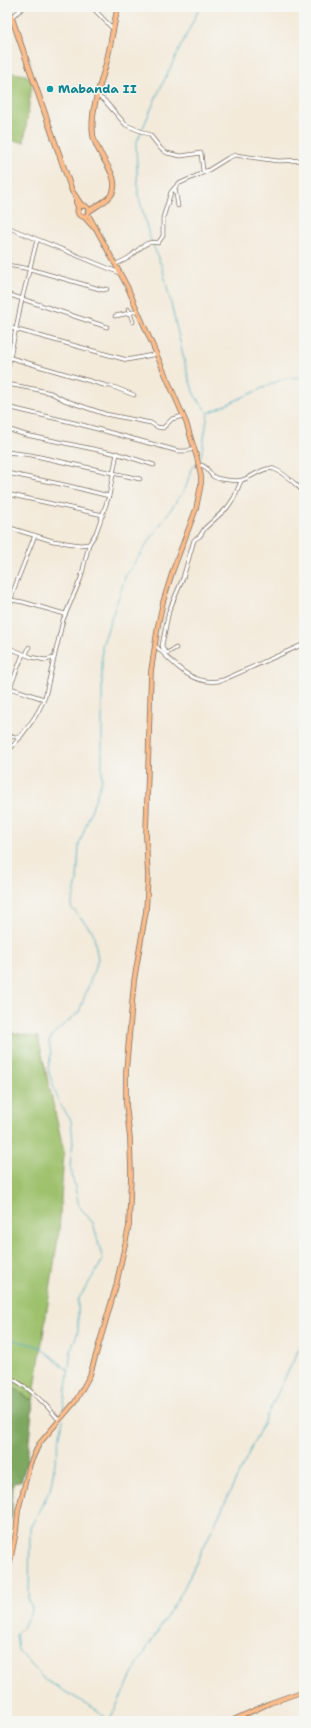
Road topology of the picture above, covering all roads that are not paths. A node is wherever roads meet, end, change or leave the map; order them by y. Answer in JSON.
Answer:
{"nodes":[{"id":1,"x":8,"y":7,"type":"edge"},
{"id":2,"x":24,"y":7,"type":"edge"},
{"id":3,"x":92,"y":7,"type":"edge"},
{"id":4,"x":118,"y":7,"type":"edge"},
{"id":5,"x":12,"y":18,"type":"junction"},
{"id":6,"x":7,"y":26,"type":"edge"},
{"id":7,"x":112,"y":28,"type":"junction"},
{"id":8,"x":97,"y":96,"type":"junction"},
{"id":9,"x":304,"y":160,"type":"edge"},
{"id":10,"x":207,"y":171,"type":"junction"},
{"id":11,"x":175,"y":188,"type":"junction"},
{"id":12,"x":178,"y":206,"type":"dead end"},
{"id":13,"x":85,"y":211,"type":"junction"},
{"id":14,"x":7,"y":227,"type":"edge"},
{"id":15,"x":37,"y":240,"type":"junction"},
{"id":16,"x":116,"y":264,"type":"junction"},
{"id":17,"x":7,"y":265,"type":"edge"},
{"id":18,"x":30,"y":269,"type":"junction"},
{"id":19,"x":121,"y":273,"type":"junction"},
{"id":20,"x":108,"y":289,"type":"dead end"},
{"id":21,"x":7,"y":294,"type":"edge"},
{"id":22,"x":22,"y":299,"type":"junction"},
{"id":23,"x":128,"y":309,"type":"dead end"},
{"id":24,"x":138,"y":310,"type":"junction"},
{"id":25,"x":130,"y":313,"type":"junction"},
{"id":26,"x":115,"y":316,"type":"dead end"},
{"id":27,"x":134,"y":322,"type":"dead end"},
{"id":28,"x":107,"y":326,"type":"dead end"},
{"id":29,"x":7,"y":327,"type":"edge"},
{"id":30,"x":16,"y":329,"type":"junction"},
{"id":31,"x":157,"y":354,"type":"junction"},
{"id":32,"x":11,"y":358,"type":"junction"},
{"id":33,"x":7,"y":371,"type":"edge"},
{"id":34,"x":7,"y":384,"type":"edge"},
{"id":35,"x":134,"y":395,"type":"dead end"},
{"id":36,"x":7,"y":407,"type":"edge"},
{"id":37,"x":183,"y":416,"type":"junction"},
{"id":38,"x":7,"y":429,"type":"edge"},
{"id":39,"x":194,"y":448,"type":"junction"},
{"id":40,"x":7,"y":452,"type":"edge"},
{"id":41,"x":117,"y":453,"type":"junction"},
{"id":42,"x":154,"y":465,"type":"dead end"},
{"id":43,"x":199,"y":465,"type":"junction"},
{"id":44,"x":7,"y":473,"type":"edge"},
{"id":45,"x":113,"y":473,"type":"junction"},
{"id":46,"x":140,"y":479,"type":"dead end"},
{"id":47,"x":241,"y":481,"type":"junction"},
{"id":48,"x":304,"y":492,"type":"edge"},
{"id":49,"x":7,"y":494,"type":"edge"},
{"id":50,"x":109,"y":496,"type":"junction"},
{"id":51,"x":103,"y":515,"type":"junction"},
{"id":52,"x":7,"y":527,"type":"edge"},
{"id":53,"x":35,"y":535,"type":"junction"},
{"id":54,"x":89,"y":544,"type":"junction"},
{"id":55,"x":11,"y":600,"type":"junction"},
{"id":56,"x":7,"y":614,"type":"edge"},
{"id":57,"x":65,"y":614,"type":"junction"},
{"id":58,"x":155,"y":644,"type":"junction"},
{"id":59,"x":304,"y":644,"type":"edge"},
{"id":60,"x":7,"y":647,"type":"edge"},
{"id":61,"x":29,"y":647,"type":"dead end"},
{"id":62,"x":176,"y":648,"type":"dead end"},
{"id":63,"x":25,"y":654,"type":"junction"},
{"id":64,"x":54,"y":658,"type":"junction"},
{"id":65,"x":8,"y":688,"type":"edge"},
{"id":66,"x":44,"y":700,"type":"junction"},
{"id":67,"x":7,"y":735,"type":"edge"},
{"id":68,"x":20,"y":738,"type":"junction"},
{"id":69,"x":7,"y":753,"type":"edge"},
{"id":70,"x":7,"y":1376,"type":"edge"},
{"id":71,"x":59,"y":1420,"type":"junction"},
{"id":72,"x":7,"y":1578,"type":"edge"},
{"id":73,"x":304,"y":1691,"type":"edge"},
{"id":74,"x":236,"y":1720,"type":"edge"},
{"id":75,"x":231,"y":1721,"type":"edge"}],
"edges":[{"from":1,"to":5,"type":"highway"},
{"from":2,"to":5,"type":"street"},
{"from":3,"to":7,"type":"street"},
{"from":4,"to":7,"type":"highway"},
{"from":5,"to":6,"type":"main road"},
{"from":5,"to":13,"type":"highway"},
{"from":7,"to":8,"type":"highway"},
{"from":8,"to":10,"type":"street"},
{"from":8,"to":13,"type":"highway"},
{"from":9,"to":10,"type":"street"},
{"from":10,"to":11,"type":"street"},
{"from":11,"to":12,"type":"street"},
{"from":11,"to":16,"type":"street"},
{"from":13,"to":16,"type":"main road"},
{"from":14,"to":15,"type":"street"},
{"from":15,"to":18,"type":"street"},
{"from":15,"to":19,"type":"street"},
{"from":16,"to":19,"type":"main road"},
{"from":17,"to":18,"type":"street"},
{"from":18,"to":20,"type":"street"},
{"from":18,"to":22,"type":"street"},
{"from":19,"to":24,"type":"main road"},
{"from":21,"to":22,"type":"street"},
{"from":22,"to":28,"type":"street"},
{"from":22,"to":30,"type":"street"},
{"from":23,"to":25,"type":"street"},
{"from":24,"to":25,"type":"street"},
{"from":24,"to":31,"type":"main road"},
{"from":25,"to":26,"type":"street"},
{"from":25,"to":27,"type":"street"},
{"from":29,"to":30,"type":"street"},
{"from":30,"to":31,"type":"street"},
{"from":30,"to":32,"type":"street"},
{"from":31,"to":37,"type":"main road"},
{"from":32,"to":33,"type":"street"},
{"from":32,"to":35,"type":"street"},
{"from":34,"to":37,"type":"street"},
{"from":36,"to":39,"type":"street"},
{"from":37,"to":39,"type":"main road"},
{"from":38,"to":41,"type":"street"},
{"from":39,"to":43,"type":"main road"},
{"from":40,"to":45,"type":"street"},
{"from":41,"to":42,"type":"street"},
{"from":41,"to":45,"type":"street"},
{"from":43,"to":47,"type":"street"},
{"from":43,"to":58,"type":"main road"},
{"from":44,"to":50,"type":"street"},
{"from":45,"to":46,"type":"street"},
{"from":45,"to":50,"type":"street"},
{"from":47,"to":48,"type":"street"},
{"from":47,"to":62,"type":"street"},
{"from":49,"to":51,"type":"street"},
{"from":50,"to":51,"type":"street"},
{"from":51,"to":54,"type":"street"},
{"from":52,"to":53,"type":"street"},
{"from":53,"to":54,"type":"street"},
{"from":53,"to":55,"type":"street"},
{"from":54,"to":57,"type":"street"},
{"from":55,"to":56,"type":"street"},
{"from":55,"to":57,"type":"street"},
{"from":57,"to":64,"type":"street"},
{"from":58,"to":59,"type":"street"},
{"from":58,"to":71,"type":"main road"},
{"from":60,"to":63,"type":"street"},
{"from":61,"to":63,"type":"street"},
{"from":63,"to":64,"type":"street"},
{"from":63,"to":65,"type":"street"},
{"from":64,"to":66,"type":"street"},
{"from":65,"to":66,"type":"street"},
{"from":66,"to":68,"type":"street"},
{"from":67,"to":68,"type":"street"},
{"from":68,"to":69,"type":"street"},
{"from":70,"to":71,"type":"street"},
{"from":71,"to":72,"type":"main road"},
{"from":73,"to":74,"type":"main road"},
{"from":74,"to":75,"type":"main road"}]}
